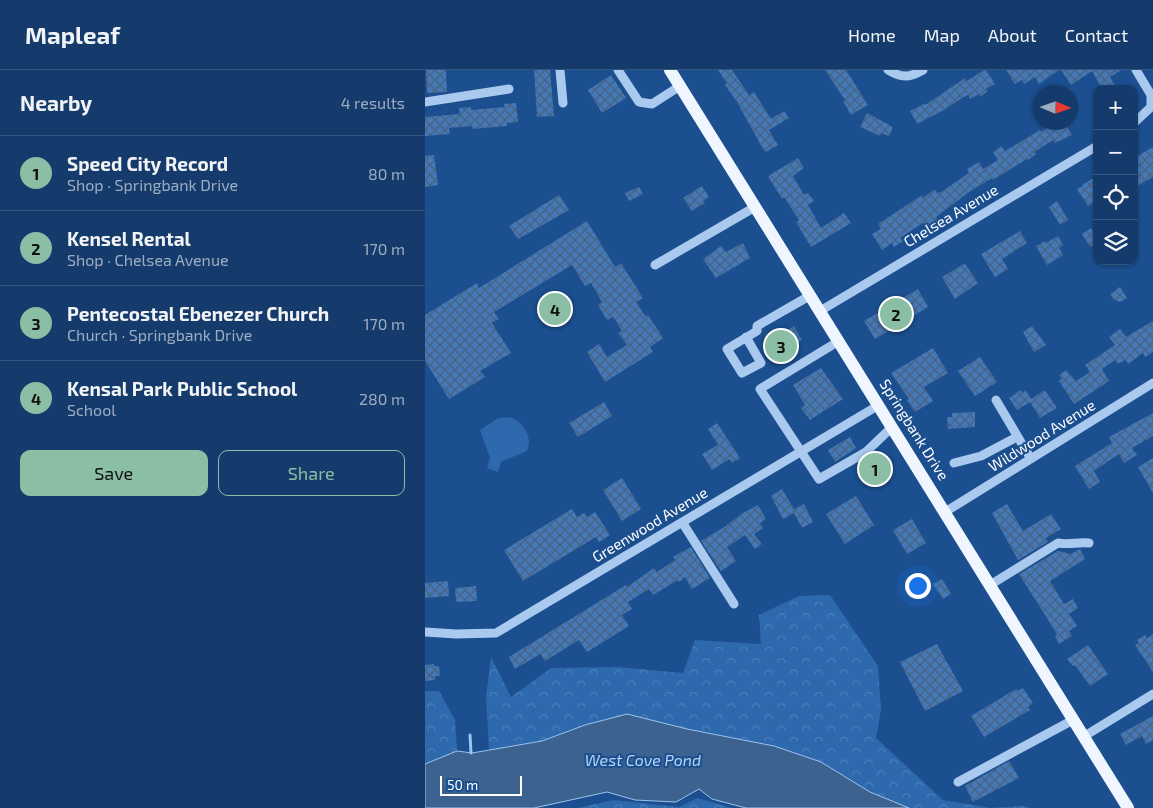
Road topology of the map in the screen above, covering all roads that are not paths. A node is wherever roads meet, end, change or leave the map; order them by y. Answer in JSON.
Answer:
{"nodes":[{"id":1,"x":560,"y":70,"type":"edge"},
{"id":2,"x":618,"y":70,"type":"edge"},
{"id":3,"x":670,"y":70,"type":"edge"},
{"id":4,"x":888,"y":70,"type":"edge"},
{"id":5,"x":923,"y":70,"type":"edge"},
{"id":6,"x":1136,"y":70,"type":"edge"},
{"id":7,"x":680,"y":86,"type":"junction"},
{"id":8,"x":509,"y":90,"type":"dead end"},
{"id":9,"x":425,"y":102,"type":"edge"},
{"id":10,"x":563,"y":103,"type":"dead end"},
{"id":11,"x":1138,"y":119,"type":"edge"},
{"id":12,"x":1093,"y":148,"type":"edge"},
{"id":13,"x":755,"y":207,"type":"junction"},
{"id":14,"x":655,"y":265,"type":"dead end"},
{"id":15,"x":811,"y":295,"type":"junction"},
{"id":16,"x":820,"y":311,"type":"junction"},
{"id":17,"x":746,"y":337,"type":"dead end"},
{"id":18,"x":839,"y":342,"type":"junction"},
{"id":19,"x":1153,"y":383,"type":"edge"},
{"id":20,"x":996,"y":400,"type":"dead end"},
{"id":21,"x":879,"y":405,"type":"junction"},
{"id":22,"x":893,"y":427,"type":"junction"},
{"id":23,"x":1017,"y":437,"type":"junction"},
{"id":24,"x":802,"y":451,"type":"junction"},
{"id":25,"x":1031,"y":459,"type":"junction"},
{"id":26,"x":954,"y":463,"type":"dead end"},
{"id":27,"x":945,"y":512,"type":"junction"},
{"id":28,"x":682,"y":522,"type":"junction"},
{"id":29,"x":1089,"y":543,"type":"dead end"},
{"id":30,"x":990,"y":585,"type":"junction"},
{"id":31,"x":734,"y":604,"type":"dead end"},
{"id":32,"x":425,"y":632,"type":"edge"},
{"id":33,"x":1153,"y":694,"type":"edge"},
{"id":34,"x":1073,"y":720,"type":"junction"},
{"id":35,"x":1083,"y":737,"type":"junction"},
{"id":36,"x":958,"y":782,"type":"dead end"},
{"id":37,"x":1128,"y":808,"type":"edge"}],
"edges":[{"from":1,"to":10,"type":"street"},
{"from":2,"to":7,"type":"street"},
{"from":3,"to":7,"type":"main road","name":"Springbank Drive"},
{"from":4,"to":5,"type":"street"},
{"from":6,"to":11,"type":"street"},
{"from":7,"to":13,"type":"main road","name":"Springbank Drive"},
{"from":8,"to":9,"type":"street"},
{"from":12,"to":16,"type":"street","name":"Chelsea Avenue"},
{"from":13,"to":14,"type":"street"},
{"from":13,"to":15,"type":"main road","name":"Springbank Drive"},
{"from":15,"to":16,"type":"main road","name":"Springbank Drive"},
{"from":15,"to":17,"type":"street"},
{"from":16,"to":18,"type":"main road","name":"Springbank Drive"},
{"from":18,"to":21,"type":"main road","name":"Springbank Drive"},
{"from":18,"to":24,"type":"street"},
{"from":19,"to":25,"type":"street","name":"Wildwood Avenue"},
{"from":20,"to":23,"type":"street"},
{"from":21,"to":22,"type":"main road","name":"Springbank Drive"},
{"from":21,"to":24,"type":"street","name":"Greenwood Avenue"},
{"from":22,"to":24,"type":"street"},
{"from":22,"to":27,"type":"main road","name":"Springbank Drive"},
{"from":23,"to":25,"type":"street"},
{"from":23,"to":26,"type":"street"},
{"from":24,"to":28,"type":"street","name":"Greenwood Avenue"},
{"from":25,"to":27,"type":"street","name":"Wildwood Avenue"},
{"from":27,"to":30,"type":"main road","name":"Springbank Drive"},
{"from":28,"to":31,"type":"street"},
{"from":28,"to":32,"type":"street","name":"Greenwood Avenue"},
{"from":29,"to":30,"type":"street"},
{"from":30,"to":34,"type":"main road","name":"Springbank Drive"},
{"from":33,"to":35,"type":"street"},
{"from":34,"to":35,"type":"main road","name":"Springbank Drive"},
{"from":34,"to":36,"type":"street"},
{"from":35,"to":37,"type":"main road","name":"Springbank Drive"}]}
